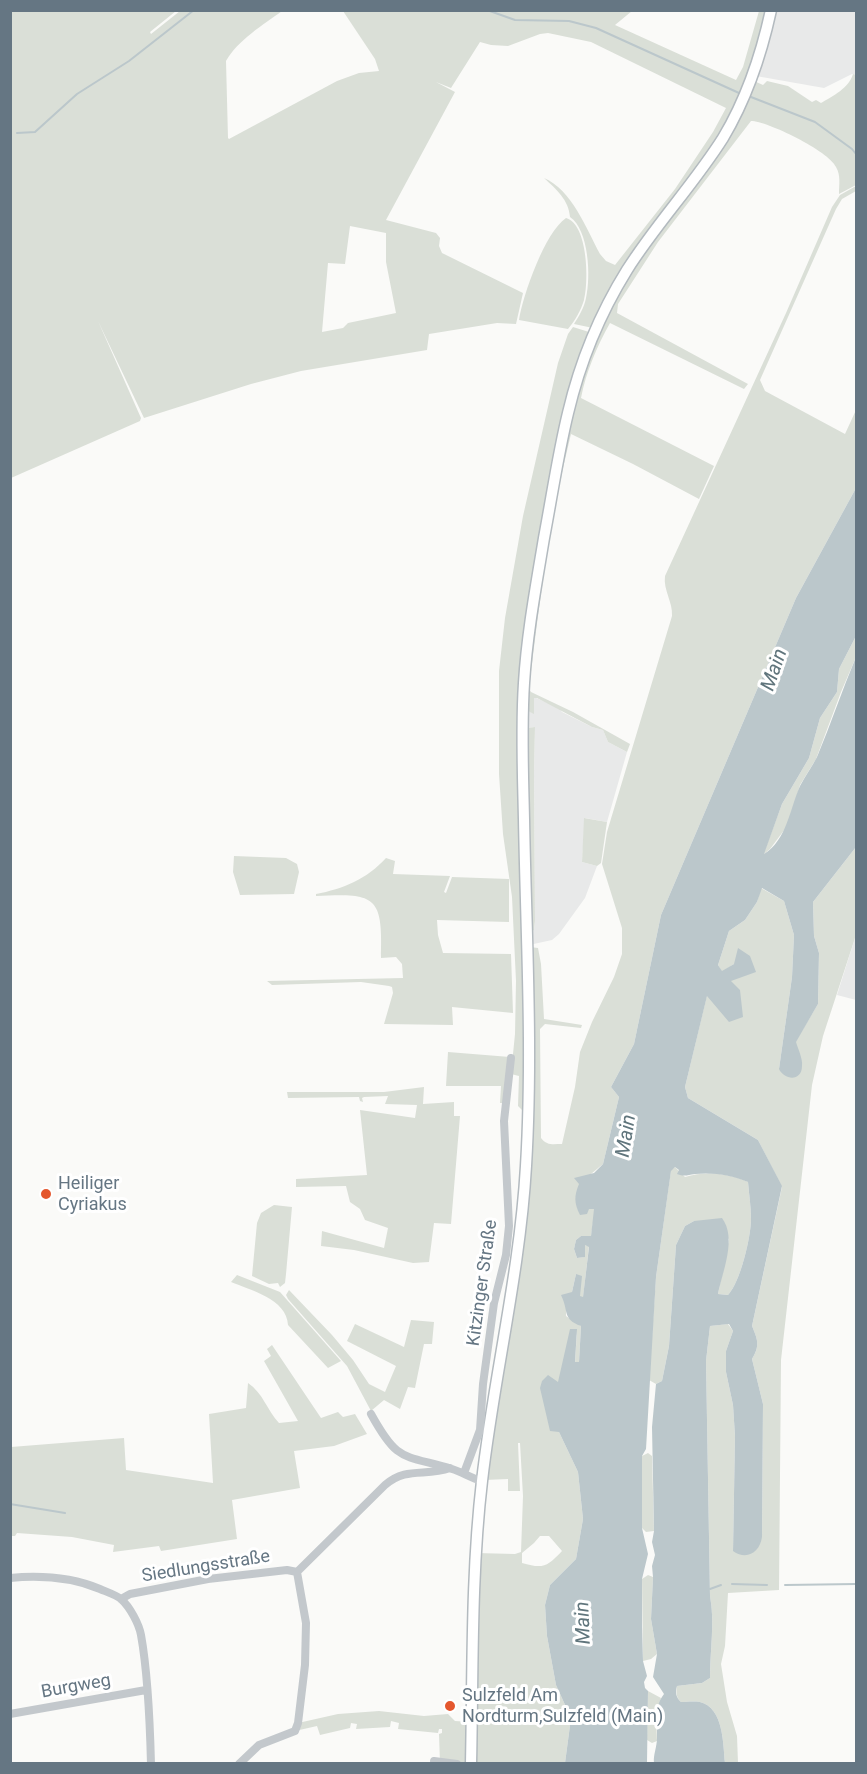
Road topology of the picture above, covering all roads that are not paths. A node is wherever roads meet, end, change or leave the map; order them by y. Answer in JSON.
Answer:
{"nodes":[{"id":1,"x":771,"y":10,"type":"edge"},
{"id":2,"x":511,"y":1058,"type":"dead end"},
{"id":3,"x":371,"y":1414,"type":"dead end"},
{"id":4,"x":450,"y":1468,"type":"junction"},
{"id":5,"x":464,"y":1473,"type":"junction"},
{"id":6,"x":482,"y":1482,"type":"junction"},
{"id":7,"x":297,"y":1572,"type":"junction"},
{"id":8,"x":10,"y":1578,"type":"edge"},
{"id":9,"x":121,"y":1599,"type":"junction"},
{"id":10,"x":146,"y":1690,"type":"junction"},
{"id":11,"x":10,"y":1714,"type":"edge"},
{"id":12,"x":434,"y":1761,"type":"dead end"},
{"id":13,"x":151,"y":1764,"type":"edge"},
{"id":14,"x":239,"y":1764,"type":"edge"},
{"id":15,"x":457,"y":1764,"type":"edge"},
{"id":16,"x":471,"y":1764,"type":"edge"}],
"edges":[{"from":1,"to":6,"type":"main road"},
{"from":2,"to":5,"type":"street","name":"Kitzinger Straße"},
{"from":3,"to":4,"type":"street"},
{"from":4,"to":5,"type":"street"},
{"from":4,"to":7,"type":"street"},
{"from":5,"to":6,"type":"street"},
{"from":6,"to":16,"type":"main road"},
{"from":7,"to":9,"type":"street","name":"Siedlungsstraße"},
{"from":7,"to":14,"type":"street"},
{"from":8,"to":9,"type":"street"},
{"from":9,"to":10,"type":"street"},
{"from":10,"to":11,"type":"street","name":"Burgweg"},
{"from":10,"to":13,"type":"street"},
{"from":12,"to":15,"type":"street"}]}
